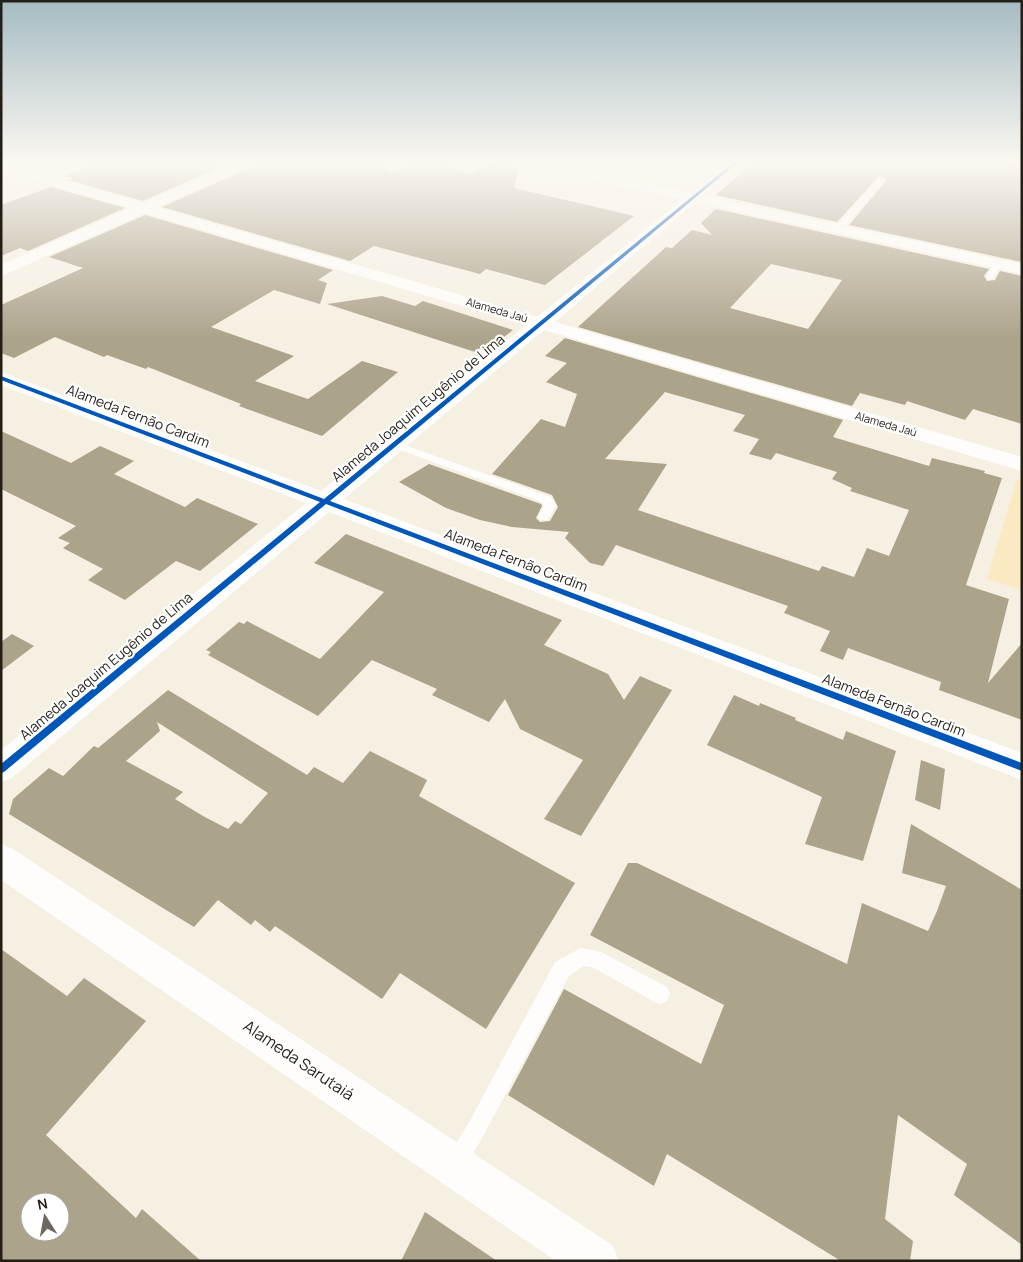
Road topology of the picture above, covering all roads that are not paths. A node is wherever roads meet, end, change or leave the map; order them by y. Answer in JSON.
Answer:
{"nodes":[{"id":1,"x":112,"y":222,"type":"edge"},
{"id":2,"x":192,"y":222,"type":"edge"},
{"id":3,"x":664,"y":222,"type":"edge"},
{"id":4,"x":810,"y":222,"type":"edge"},
{"id":5,"x":843,"y":222,"type":"edge"},
{"id":6,"x":838,"y":228,"type":"junction"},
{"id":7,"x":1022,"y":269,"type":"edge"},
{"id":8,"x":1,"y":271,"type":"edge"},
{"id":9,"x":540,"y":323,"type":"junction"},
{"id":10,"x":1,"y":378,"type":"edge"},
{"id":11,"x":393,"y":444,"type":"junction"},
{"id":12,"x":1022,"y":464,"type":"edge"},
{"id":13,"x":325,"y":501,"type":"junction"},
{"id":14,"x":544,"y":517,"type":"dead end"},
{"id":15,"x":1022,"y":767,"type":"edge"},
{"id":16,"x":1,"y":769,"type":"edge"},
{"id":17,"x":1,"y":860,"type":"edge"},
{"id":18,"x":660,"y":994,"type":"dead end"},
{"id":19,"x":453,"y":1164,"type":"junction"},
{"id":20,"x":596,"y":1261,"type":"edge"}],
"edges":[{"from":1,"to":8,"type":"street"},
{"from":2,"to":9,"type":"street","name":"Alameda Jaú"},
{"from":3,"to":9,"type":"street","name":"Alameda Joaquim Eugênio de Lima"},
{"from":4,"to":6,"type":"street"},
{"from":5,"to":6,"type":"lane"},
{"from":6,"to":7,"type":"street"},
{"from":9,"to":11,"type":"street","name":"Alameda Joaquim Eugênio de Lima"},
{"from":9,"to":12,"type":"street","name":"Alameda Jaú"},
{"from":10,"to":13,"type":"street","name":"Alameda Fernão Cardim"},
{"from":11,"to":13,"type":"street","name":"Alameda Joaquim Eugênio de Lima"},
{"from":11,"to":14,"type":"lane"},
{"from":13,"to":15,"type":"street","name":"Alameda Fernão Cardim"},
{"from":13,"to":16,"type":"street","name":"Alameda Joaquim Eugênio de Lima"},
{"from":17,"to":19,"type":"street","name":"Alameda Sarutaiá"},
{"from":18,"to":19,"type":"lane"},
{"from":19,"to":20,"type":"street","name":"Alameda Sarutaiá"}]}
